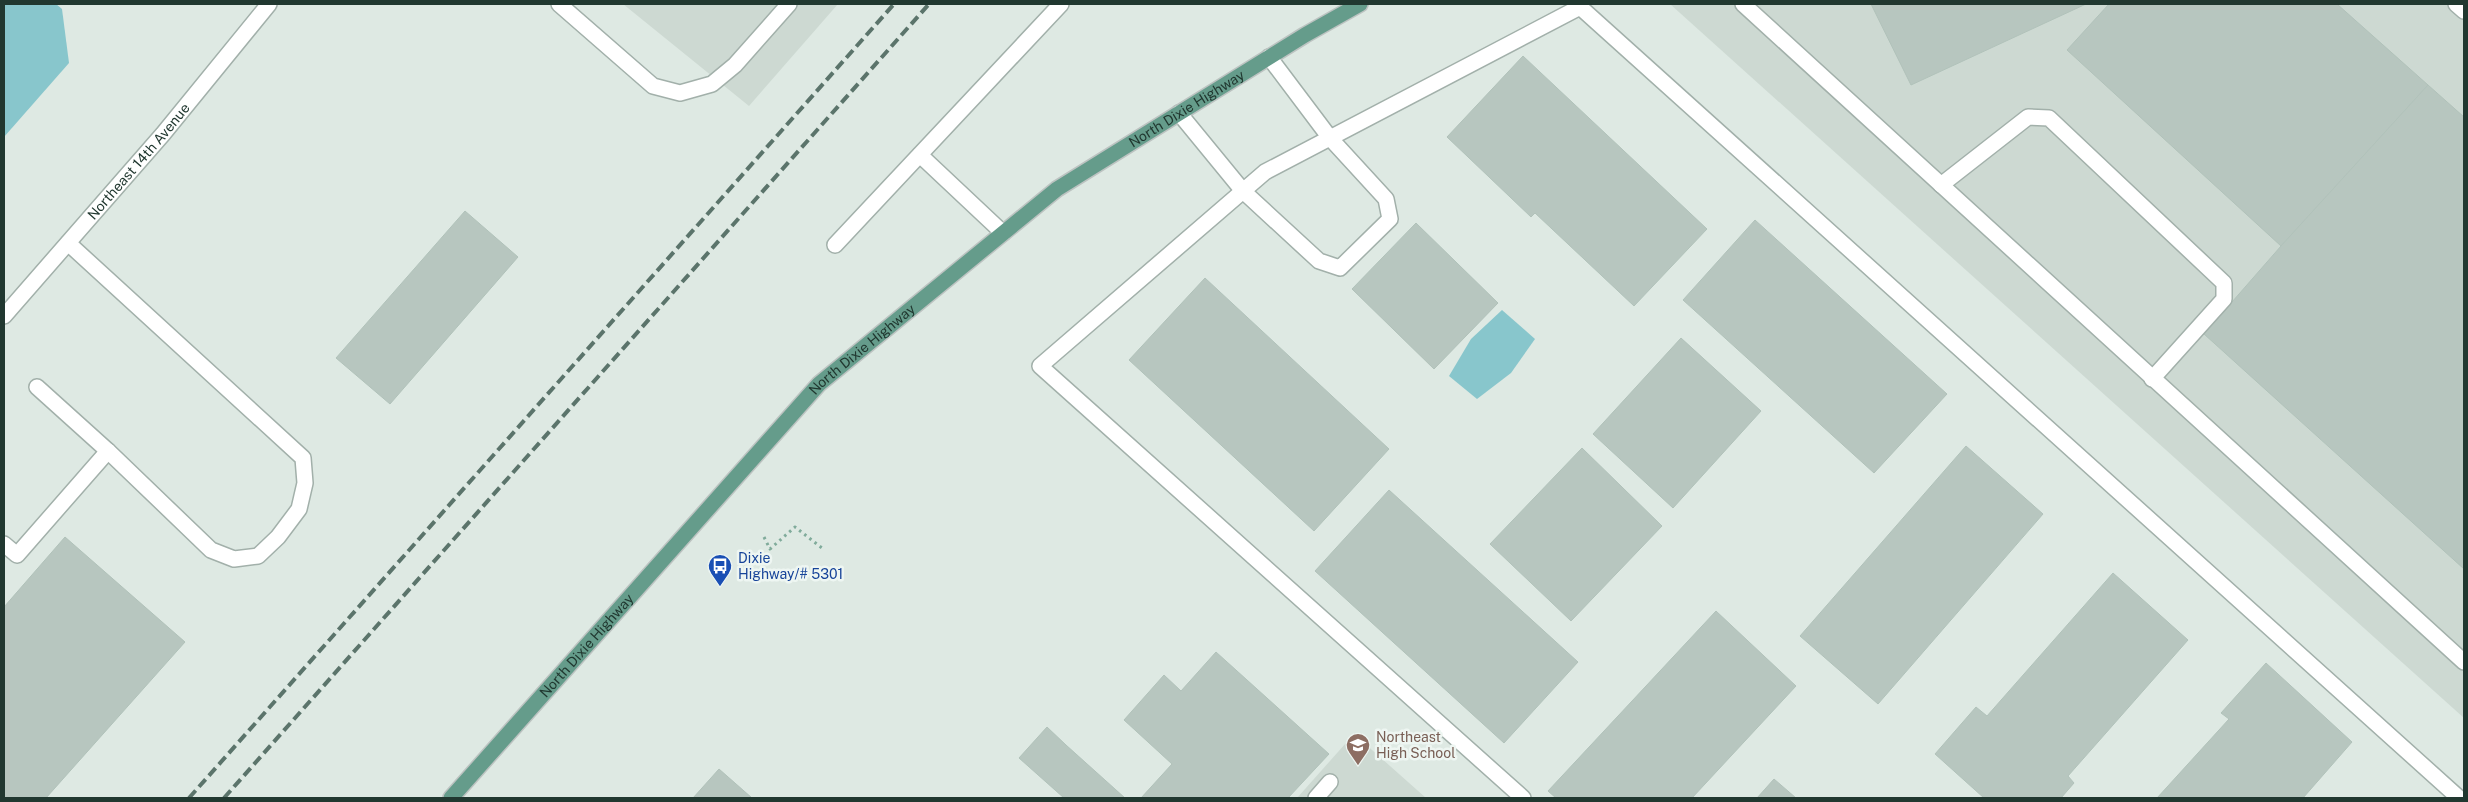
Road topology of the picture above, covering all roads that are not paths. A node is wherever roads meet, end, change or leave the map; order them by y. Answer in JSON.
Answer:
{"nodes":[{"id":1,"x":269,"y":4,"type":"edge"},
{"id":2,"x":559,"y":4,"type":"edge"},
{"id":3,"x":789,"y":4,"type":"edge"},
{"id":4,"x":1061,"y":4,"type":"edge"},
{"id":5,"x":1360,"y":4,"type":"edge"},
{"id":6,"x":1743,"y":4,"type":"edge"},
{"id":7,"x":2456,"y":4,"type":"edge"},
{"id":8,"x":2464,"y":11,"type":"edge"},
{"id":9,"x":1269,"y":58,"type":"junction"},
{"id":10,"x":1179,"y":113,"type":"junction"},
{"id":11,"x":1330,"y":138,"type":"junction"},
{"id":12,"x":920,"y":156,"type":"junction"},
{"id":13,"x":1941,"y":185,"type":"junction"},
{"id":14,"x":1243,"y":191,"type":"junction"},
{"id":15,"x":1004,"y":233,"type":"junction"},
{"id":16,"x":68,"y":243,"type":"junction"},
{"id":17,"x":836,"y":245,"type":"dead end"},
{"id":18,"x":4,"y":316,"type":"edge"},
{"id":19,"x":2152,"y":378,"type":"junction"},
{"id":20,"x":37,"y":387,"type":"dead end"},
{"id":21,"x":108,"y":451,"type":"junction"},
{"id":22,"x":4,"y":544,"type":"edge"},
{"id":23,"x":2464,"y":662,"type":"edge"},
{"id":24,"x":1330,"y":782,"type":"dead end"},
{"id":25,"x":451,"y":798,"type":"edge"},
{"id":26,"x":1316,"y":798,"type":"edge"},
{"id":27,"x":1524,"y":798,"type":"edge"},
{"id":28,"x":2459,"y":798,"type":"edge"}],
"edges":[{"from":1,"to":16,"type":"street","name":"Northeast 14th Avenue"},
{"from":2,"to":3,"type":"street"},
{"from":4,"to":12,"type":"street"},
{"from":5,"to":9,"type":"main road","name":"North Dixie Highway"},
{"from":6,"to":13,"type":"street"},
{"from":7,"to":8,"type":"street"},
{"from":9,"to":10,"type":"main road","name":"North Dixie Highway"},
{"from":9,"to":11,"type":"street"},
{"from":10,"to":14,"type":"street"},
{"from":10,"to":15,"type":"main road","name":"North Dixie Highway"},
{"from":11,"to":14,"type":"street"},
{"from":11,"to":14,"type":"street"},
{"from":11,"to":28,"type":"street"},
{"from":12,"to":15,"type":"street"},
{"from":12,"to":17,"type":"street"},
{"from":13,"to":19,"type":"street"},
{"from":13,"to":19,"type":"street"},
{"from":14,"to":27,"type":"street"},
{"from":15,"to":25,"type":"main road","name":"North Dixie Highway"},
{"from":16,"to":18,"type":"street","name":"Northeast 14th Avenue"},
{"from":16,"to":21,"type":"street"},
{"from":19,"to":23,"type":"street"},
{"from":20,"to":21,"type":"street"},
{"from":21,"to":22,"type":"street"},
{"from":24,"to":26,"type":"street"}]}
